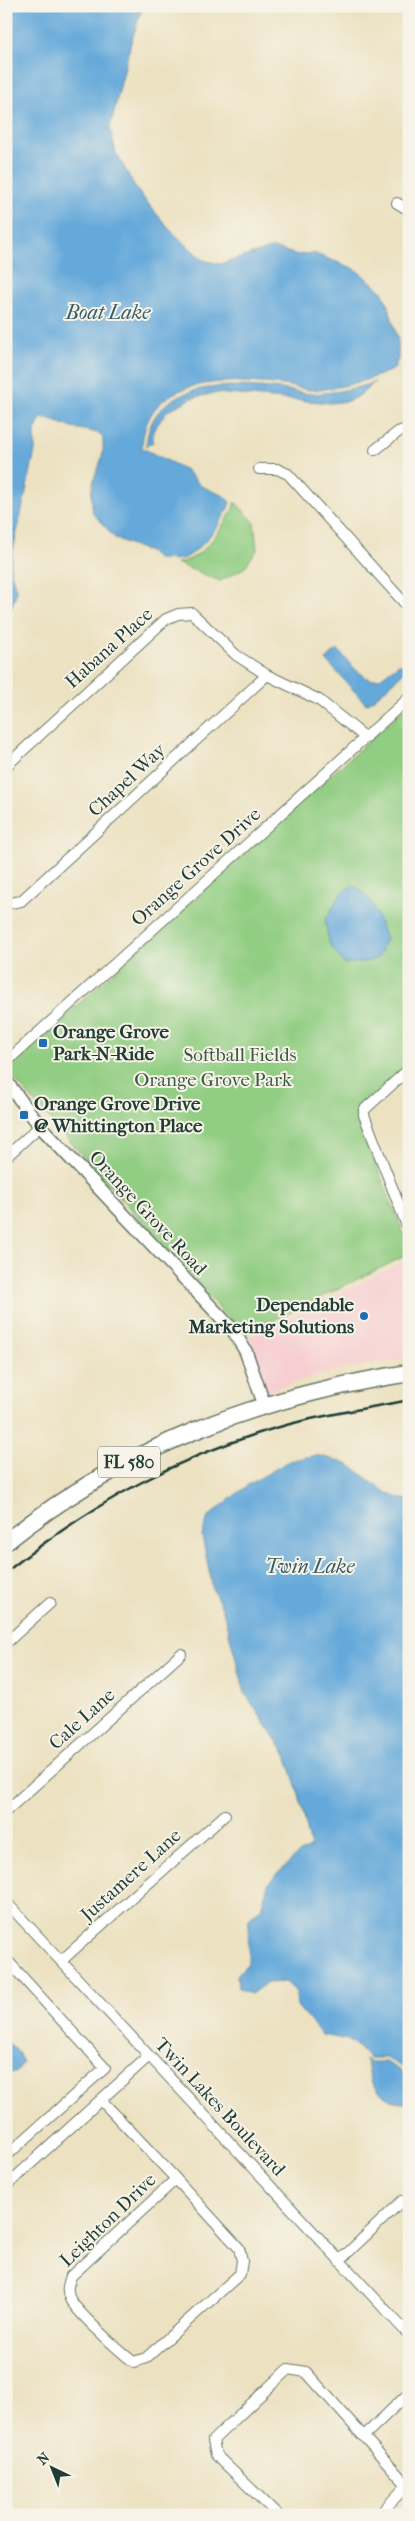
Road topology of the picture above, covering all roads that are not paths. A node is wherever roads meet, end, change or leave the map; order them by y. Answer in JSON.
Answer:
{"nodes":[{"id":1,"x":397,"y":203,"type":"dead end"},
{"id":2,"x":409,"y":210,"type":"edge"},
{"id":3,"x":409,"y":428,"type":"edge"},
{"id":4,"x":376,"y":450,"type":"dead end"},
{"id":5,"x":259,"y":469,"type":"dead end"},
{"id":6,"x":409,"y":608,"type":"edge"},
{"id":7,"x":267,"y":675,"type":"junction"},
{"id":8,"x":408,"y":702,"type":"edge"},
{"id":9,"x":366,"y":738,"type":"junction"},
{"id":10,"x":6,"y":766,"type":"edge"},
{"id":11,"x":6,"y":904,"type":"edge"},
{"id":12,"x":6,"y":1062,"type":"edge"},
{"id":13,"x":409,"y":1068,"type":"edge"},
{"id":14,"x":6,"y":1081,"type":"edge"},
{"id":15,"x":40,"y":1126,"type":"junction"},
{"id":16,"x":6,"y":1157,"type":"edge"},
{"id":17,"x":409,"y":1231,"type":"edge"},
{"id":18,"x":409,"y":1373,"type":"edge"},
{"id":19,"x":264,"y":1404,"type":"junction"},
{"id":20,"x":6,"y":1542,"type":"edge"},
{"id":21,"x":50,"y":1603,"type":"dead end"},
{"id":22,"x":6,"y":1643,"type":"edge"},
{"id":23,"x":181,"y":1654,"type":"dead end"},
{"id":24,"x":6,"y":1811,"type":"edge"},
{"id":25,"x":225,"y":1815,"type":"dead end"},
{"id":26,"x":6,"y":1902,"type":"edge"},
{"id":27,"x":6,"y":1959,"type":"edge"},
{"id":28,"x":61,"y":1960,"type":"junction"},
{"id":29,"x":149,"y":2056,"type":"junction"},
{"id":30,"x":102,"y":2101,"type":"junction"},
{"id":31,"x":7,"y":2154,"type":"edge"},
{"id":32,"x":176,"y":2179,"type":"junction"},
{"id":33,"x":6,"y":2186,"type":"edge"},
{"id":34,"x":402,"y":2201,"type":"dead end"},
{"id":35,"x":339,"y":2261,"type":"junction"},
{"id":36,"x":409,"y":2335,"type":"edge"},
{"id":37,"x":409,"y":2393,"type":"edge"},
{"id":38,"x":364,"y":2436,"type":"junction"},
{"id":39,"x":278,"y":2515,"type":"edge"},
{"id":40,"x":379,"y":2515,"type":"edge"}],
"edges":[{"from":1,"to":2,"type":"street"},
{"from":3,"to":4,"type":"street"},
{"from":5,"to":6,"type":"street"},
{"from":7,"to":9,"type":"street","name":"Habana Place"},
{"from":7,"to":10,"type":"street","name":"Habana Place"},
{"from":7,"to":11,"type":"street","name":"Chapel Way"},
{"from":8,"to":9,"type":"street","name":"Orange Grove Drive"},
{"from":9,"to":12,"type":"street","name":"Orange Grove Drive"},
{"from":13,"to":17,"type":"street"},
{"from":14,"to":15,"type":"street","name":"Orange Grove Road"},
{"from":15,"to":16,"type":"street"},
{"from":15,"to":19,"type":"street","name":"Orange Grove Road"},
{"from":18,"to":19,"type":"main road","number":"FL 580"},
{"from":19,"to":20,"type":"main road","number":"FL 580"},
{"from":21,"to":22,"type":"street"},
{"from":23,"to":24,"type":"street","name":"Cale Lane"},
{"from":25,"to":28,"type":"street","name":"Justamere Lane"},
{"from":26,"to":28,"type":"street","name":"Twin Lakes Boulevard"},
{"from":27,"to":31,"type":"street"},
{"from":28,"to":29,"type":"street","name":"Twin Lakes Boulevard"},
{"from":29,"to":30,"type":"street"},
{"from":29,"to":35,"type":"street","name":"Twin Lakes Boulevard"},
{"from":30,"to":32,"type":"street","name":"Leighton Drive"},
{"from":30,"to":33,"type":"street"},
{"from":32,"to":32,"type":"street","name":"Leighton Drive"},
{"from":34,"to":35,"type":"street"},
{"from":35,"to":36,"type":"street","name":"Twin Lakes Boulevard"},
{"from":37,"to":38,"type":"street"},
{"from":38,"to":39,"type":"street"},
{"from":38,"to":40,"type":"street"}]}
